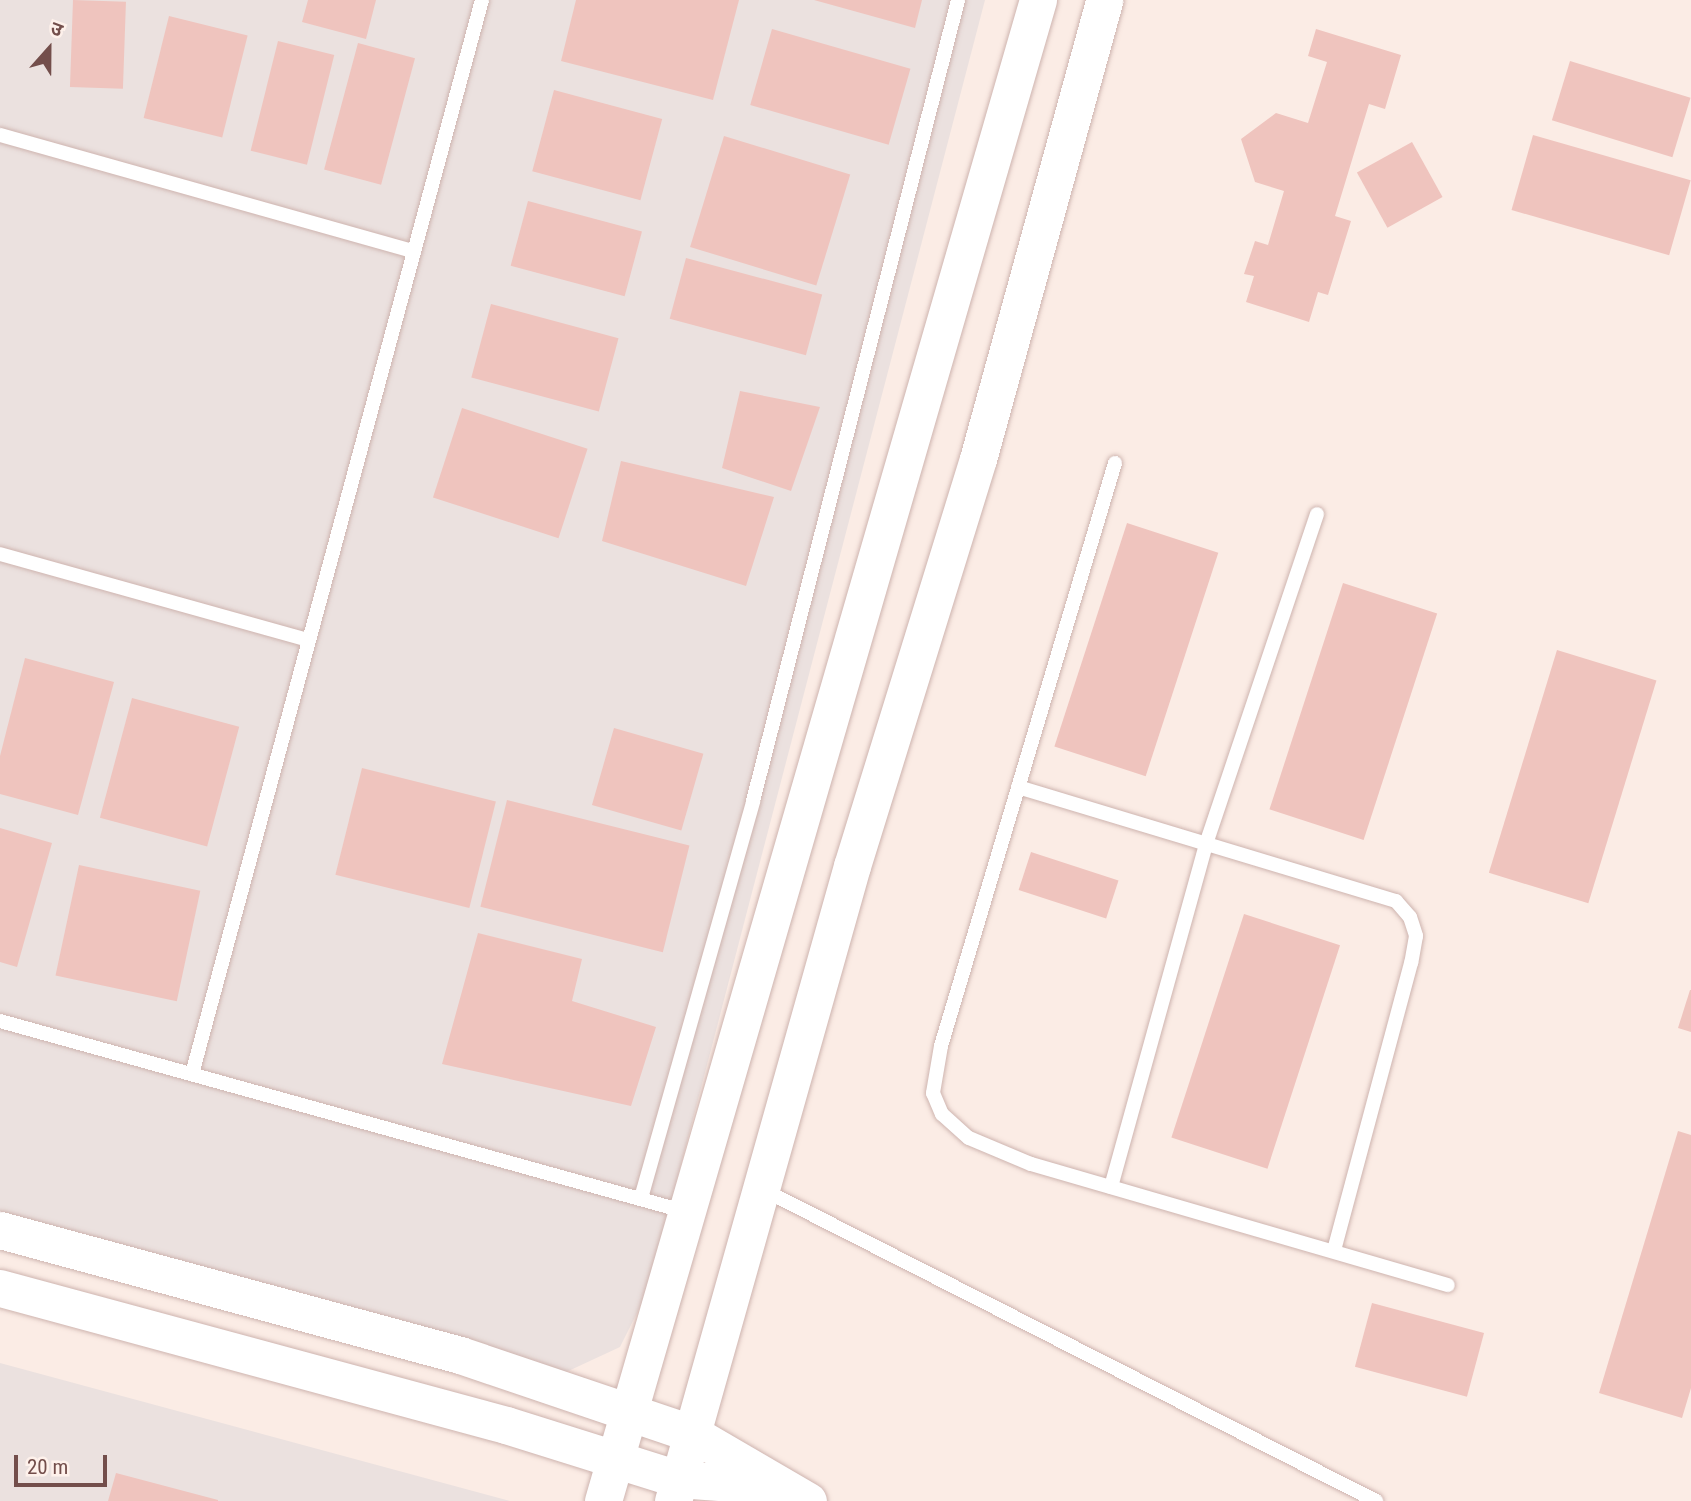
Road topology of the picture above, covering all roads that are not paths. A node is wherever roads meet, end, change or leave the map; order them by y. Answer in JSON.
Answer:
{"nodes":[{"id":1,"x":482,"y":0,"type":"edge"},
{"id":2,"x":958,"y":0,"type":"edge"},
{"id":3,"x":1038,"y":0,"type":"edge"},
{"id":4,"x":1104,"y":0,"type":"edge"},
{"id":5,"x":0,"y":135,"type":"edge"},
{"id":6,"x":410,"y":250,"type":"junction"},
{"id":7,"x":1115,"y":463,"type":"dead end"},
{"id":8,"x":1317,"y":514,"type":"dead end"},
{"id":9,"x":0,"y":554,"type":"edge"},
{"id":10,"x":306,"y":639,"type":"junction"},
{"id":11,"x":1018,"y":786,"type":"junction"},
{"id":12,"x":1206,"y":844,"type":"junction"},
{"id":13,"x":0,"y":1021,"type":"edge"},
{"id":14,"x":192,"y":1074,"type":"junction"},
{"id":15,"x":1111,"y":1187,"type":"junction"},
{"id":16,"x":761,"y":1188,"type":"junction"},
{"id":17,"x":641,"y":1198,"type":"junction"},
{"id":18,"x":690,"y":1213,"type":"junction"},
{"id":19,"x":0,"y":1230,"type":"edge"},
{"id":20,"x":1334,"y":1251,"type":"junction"},
{"id":21,"x":1448,"y":1285,"type":"dead end"},
{"id":22,"x":0,"y":1288,"type":"edge"},
{"id":23,"x":629,"y":1415,"type":"junction"},
{"id":24,"x":693,"y":1434,"type":"junction"},
{"id":25,"x":614,"y":1461,"type":"junction"},
{"id":26,"x":676,"y":1490,"type":"edge"},
{"id":27,"x":793,"y":1494,"type":"edge"},
{"id":28,"x":603,"y":1501,"type":"edge"},
{"id":29,"x":1376,"y":1501,"type":"edge"}],
"edges":[{"from":1,"to":6,"type":"lane"},
{"from":2,"to":17,"type":"lane"},
{"from":3,"to":18,"type":"street"},
{"from":4,"to":16,"type":"street"},
{"from":5,"to":6,"type":"lane"},
{"from":6,"to":10,"type":"lane"},
{"from":7,"to":11,"type":"lane"},
{"from":8,"to":12,"type":"lane"},
{"from":9,"to":10,"type":"lane"},
{"from":10,"to":14,"type":"lane"},
{"from":11,"to":12,"type":"lane"},
{"from":11,"to":15,"type":"lane"},
{"from":12,"to":15,"type":"lane"},
{"from":12,"to":20,"type":"lane"},
{"from":13,"to":14,"type":"lane"},
{"from":14,"to":17,"type":"lane"},
{"from":15,"to":20,"type":"lane"},
{"from":16,"to":24,"type":"street"},
{"from":16,"to":29,"type":"lane"},
{"from":17,"to":18,"type":"lane"},
{"from":18,"to":23,"type":"street"},
{"from":19,"to":23,"type":"street"},
{"from":20,"to":21,"type":"lane"},
{"from":22,"to":25,"type":"street"},
{"from":23,"to":24,"type":"street"},
{"from":23,"to":25,"type":"street"},
{"from":24,"to":26,"type":"street"},
{"from":24,"to":27,"type":"street"},
{"from":25,"to":26,"type":"street"},
{"from":25,"to":28,"type":"street"},
{"from":26,"to":27,"type":"street"}]}
